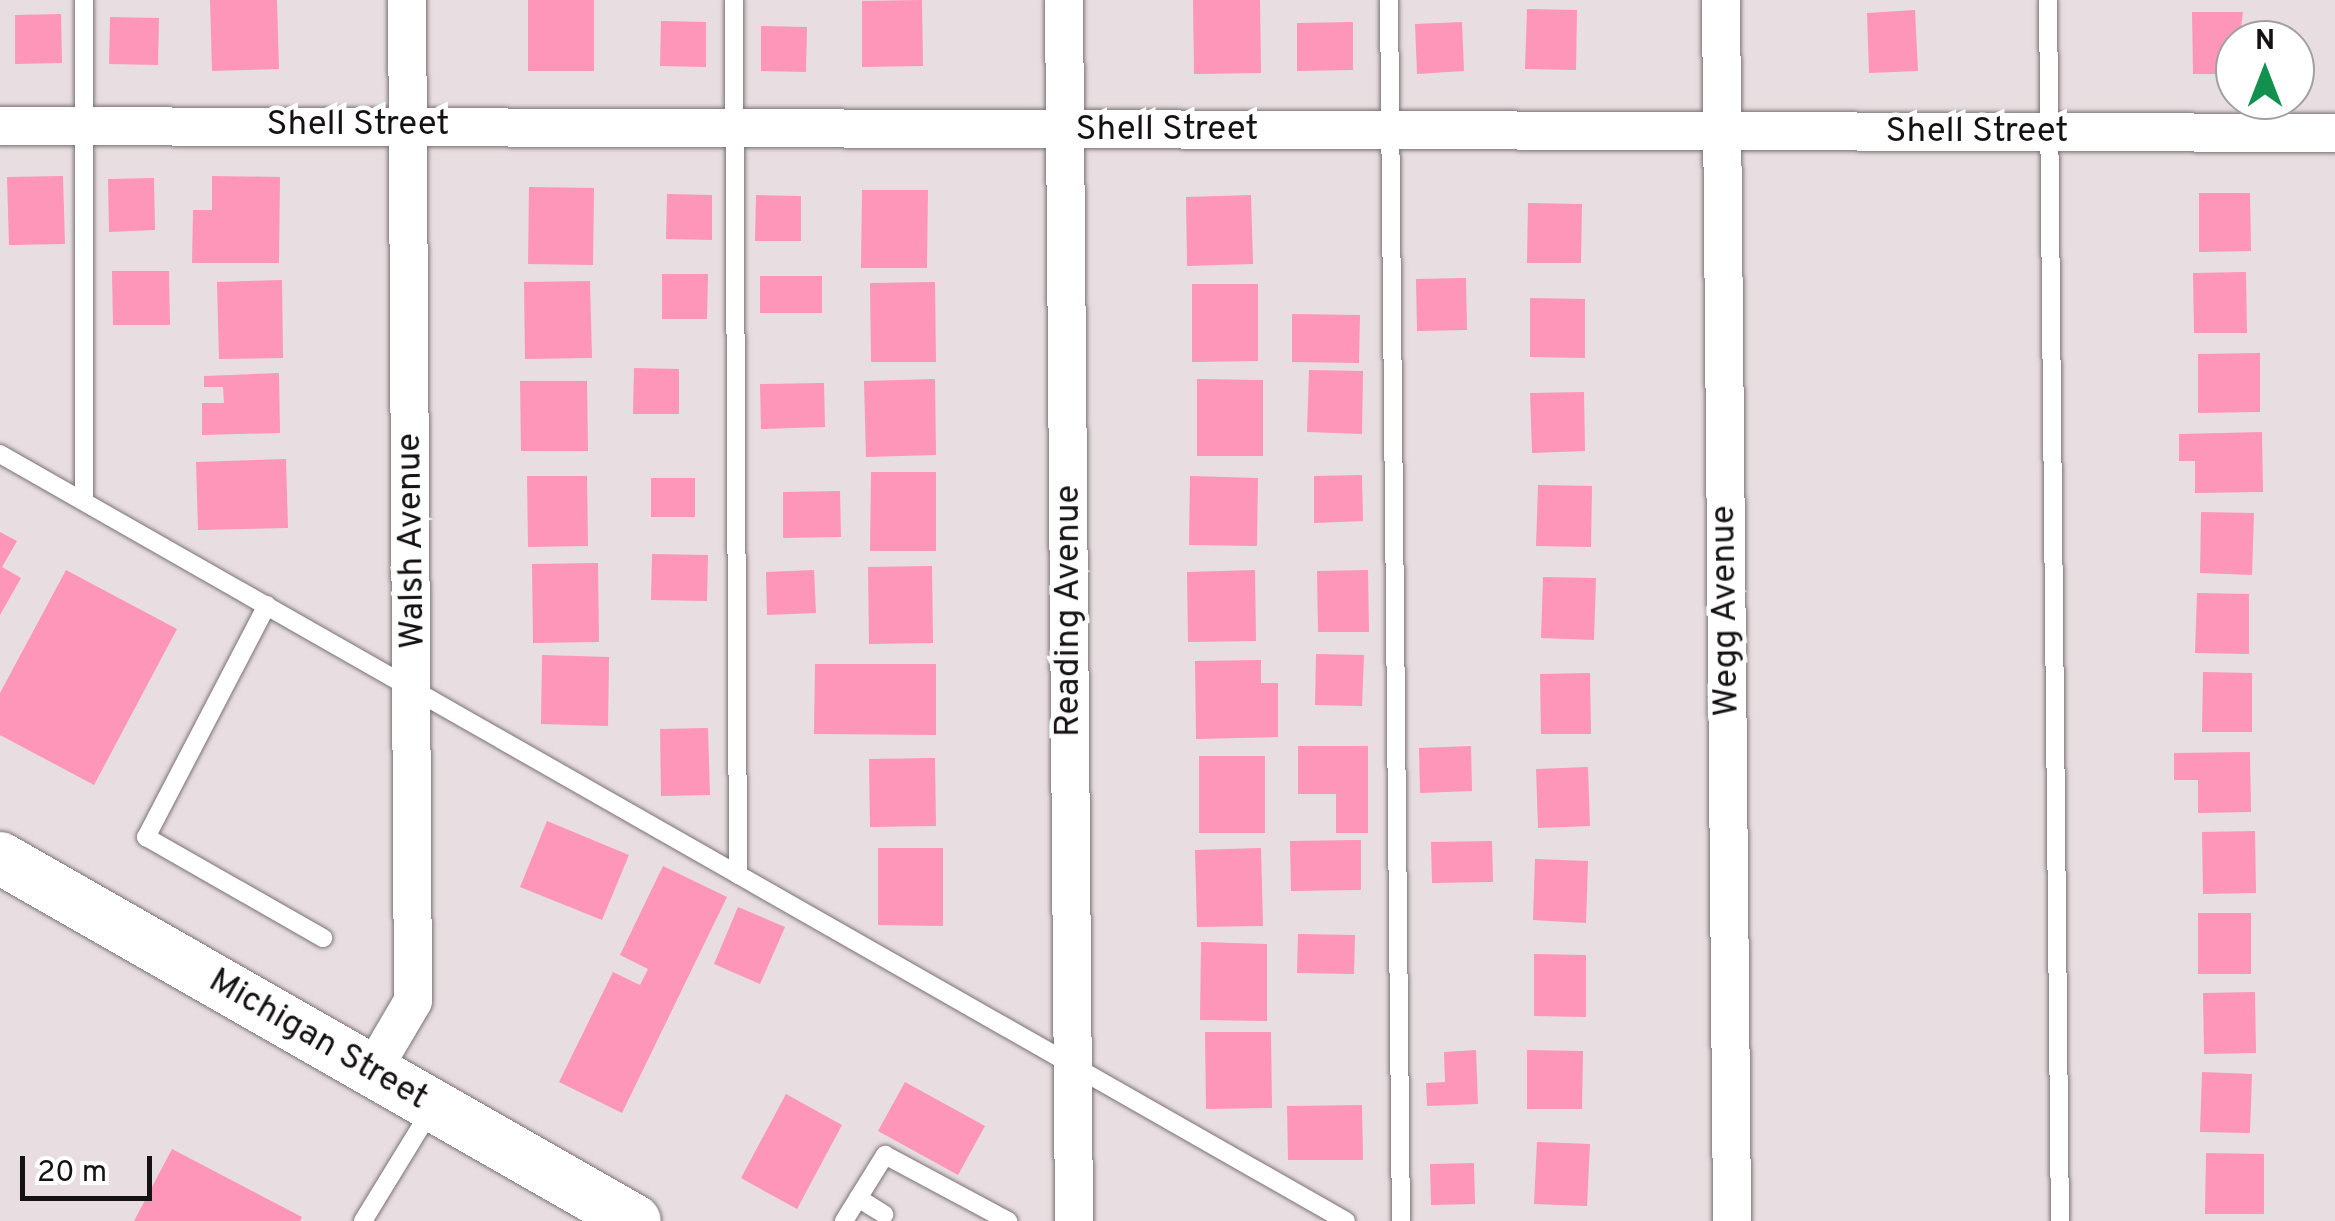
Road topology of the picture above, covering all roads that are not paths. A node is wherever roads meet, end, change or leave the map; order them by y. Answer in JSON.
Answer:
{"nodes":[{"id":1,"x":84,"y":0,"type":"edge"},
{"id":2,"x":406,"y":0,"type":"edge"},
{"id":3,"x":734,"y":0,"type":"edge"},
{"id":4,"x":1064,"y":0,"type":"edge"},
{"id":5,"x":1389,"y":0,"type":"edge"},
{"id":6,"x":1721,"y":0,"type":"edge"},
{"id":7,"x":2048,"y":0,"type":"edge"},
{"id":8,"x":408,"y":125,"type":"junction"},
{"id":9,"x":0,"y":126,"type":"edge"},
{"id":10,"x":85,"y":126,"type":"junction"},
{"id":11,"x":736,"y":127,"type":"junction"},
{"id":12,"x":1065,"y":129,"type":"junction"},
{"id":13,"x":1390,"y":130,"type":"junction"},
{"id":14,"x":1722,"y":131,"type":"junction"},
{"id":15,"x":2049,"y":132,"type":"junction"},
{"id":16,"x":2335,"y":133,"type":"edge"},
{"id":17,"x":0,"y":454,"type":"edge"},
{"id":18,"x":84,"y":500,"type":"junction"},
{"id":19,"x":267,"y":605,"type":"junction"},
{"id":20,"x":413,"y":689,"type":"junction"},
{"id":21,"x":0,"y":858,"type":"edge"},
{"id":22,"x":738,"y":875,"type":"junction"},
{"id":23,"x":323,"y":938,"type":"dead end"},
{"id":24,"x":1073,"y":1066,"type":"junction"},
{"id":25,"x":372,"y":1071,"type":"junction"},
{"id":26,"x":434,"y":1106,"type":"junction"},
{"id":27,"x":858,"y":1198,"type":"junction"},
{"id":28,"x":884,"y":1214,"type":"dead end"},
{"id":29,"x":363,"y":1221,"type":"edge"},
{"id":30,"x":635,"y":1221,"type":"edge"},
{"id":31,"x":844,"y":1221,"type":"edge"},
{"id":32,"x":1008,"y":1221,"type":"edge"},
{"id":33,"x":1074,"y":1221,"type":"edge"},
{"id":34,"x":1346,"y":1221,"type":"edge"},
{"id":35,"x":1402,"y":1221,"type":"edge"},
{"id":36,"x":1732,"y":1221,"type":"edge"},
{"id":37,"x":2060,"y":1221,"type":"edge"}],
"edges":[{"from":1,"to":10,"type":"lane"},
{"from":2,"to":8,"type":"street","name":"Walsh Avenue"},
{"from":3,"to":11,"type":"lane"},
{"from":4,"to":12,"type":"street","name":"Reading Avenue"},
{"from":5,"to":13,"type":"lane"},
{"from":6,"to":14,"type":"street","name":"Wegg Avenue"},
{"from":7,"to":15,"type":"lane"},
{"from":8,"to":10,"type":"street","name":"Shell Street"},
{"from":8,"to":11,"type":"street","name":"Shell Street"},
{"from":8,"to":20,"type":"street","name":"Walsh Avenue"},
{"from":9,"to":10,"type":"street","name":"Shell Street"},
{"from":10,"to":18,"type":"lane"},
{"from":11,"to":12,"type":"street","name":"Shell Street"},
{"from":11,"to":22,"type":"lane"},
{"from":12,"to":13,"type":"street","name":"Shell Street"},
{"from":12,"to":24,"type":"street","name":"Reading Avenue"},
{"from":13,"to":14,"type":"street","name":"Shell Street"},
{"from":13,"to":35,"type":"lane"},
{"from":14,"to":15,"type":"street","name":"Shell Street"},
{"from":14,"to":36,"type":"street","name":"Wegg Avenue"},
{"from":15,"to":16,"type":"street","name":"Shell Street"},
{"from":15,"to":37,"type":"lane"},
{"from":17,"to":18,"type":"lane"},
{"from":18,"to":19,"type":"lane"},
{"from":19,"to":20,"type":"lane"},
{"from":19,"to":23,"type":"lane"},
{"from":20,"to":22,"type":"lane"},
{"from":20,"to":25,"type":"street","name":"Walsh Avenue"},
{"from":21,"to":25,"type":"main road","name":"Michigan Street"},
{"from":22,"to":24,"type":"lane"},
{"from":24,"to":33,"type":"street","name":"Reading Avenue"},
{"from":24,"to":34,"type":"lane"},
{"from":25,"to":26,"type":"main road","name":"Michigan Street"},
{"from":26,"to":29,"type":"lane"},
{"from":26,"to":30,"type":"main road","name":"Michigan Street"},
{"from":27,"to":28,"type":"lane"},
{"from":27,"to":31,"type":"lane"},
{"from":27,"to":32,"type":"lane"}]}
